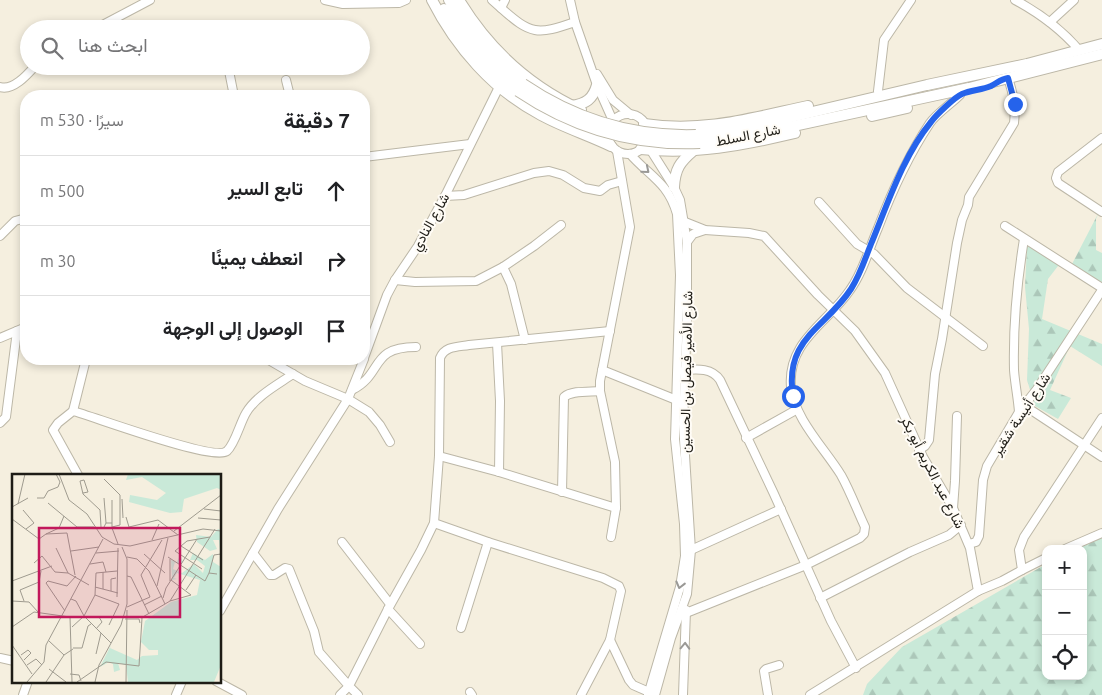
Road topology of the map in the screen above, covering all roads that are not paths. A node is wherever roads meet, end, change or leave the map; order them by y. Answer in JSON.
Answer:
{"nodes":[{"id":1,"x":150,"y":0,"type":"edge"},
{"id":2,"x":325,"y":0,"type":"edge"},
{"id":3,"x":406,"y":0,"type":"edge"},
{"id":4,"x":432,"y":0,"type":"edge"},
{"id":5,"x":438,"y":0,"type":"edge"},
{"id":6,"x":449,"y":0,"type":"edge"},
{"id":7,"x":459,"y":0,"type":"edge"},
{"id":8,"x":492,"y":0,"type":"edge"},
{"id":9,"x":570,"y":0,"type":"edge"},
{"id":10,"x":911,"y":0,"type":"edge"},
{"id":11,"x":1015,"y":0,"type":"edge"},
{"id":12,"x":1074,"y":0,"type":"edge"},
{"id":13,"x":503,"y":4,"type":"edge"},
{"id":14,"x":112,"y":20,"type":"edge"},
{"id":15,"x":575,"y":22,"type":"junction"},
{"id":16,"x":1050,"y":22,"type":"junction"},
{"id":17,"x":1102,"y":44,"type":"edge"},
{"id":18,"x":1079,"y":50,"type":"junction"},
{"id":19,"x":1102,"y":54,"type":"edge"},
{"id":20,"x":588,"y":57,"type":"junction"},
{"id":21,"x":24,"y":75,"type":"edge"},
{"id":22,"x":230,"y":75,"type":"edge"},
{"id":23,"x":1004,"y":78,"type":"junction"},
{"id":24,"x":286,"y":80,"type":"dead end"},
{"id":25,"x":597,"y":85,"type":"junction"},
{"id":26,"x":499,"y":87,"type":"junction"},
{"id":27,"x":0,"y":88,"type":"edge"},
{"id":28,"x":520,"y":88,"type":"junction"},
{"id":29,"x":233,"y":90,"type":"edge"},
{"id":30,"x":288,"y":90,"type":"edge"},
{"id":31,"x":875,"y":94,"type":"junction"},
{"id":32,"x":960,"y":95,"type":"junction"},
{"id":33,"x":571,"y":106,"type":"junction"},
{"id":34,"x":631,"y":115,"type":"junction"},
{"id":35,"x":612,"y":122,"type":"junction"},
{"id":36,"x":644,"y":124,"type":"junction"},
{"id":37,"x":1102,"y":138,"type":"edge"},
{"id":38,"x":470,"y":144,"type":"junction"},
{"id":39,"x":614,"y":148,"type":"junction"},
{"id":40,"x":646,"y":148,"type":"junction"},
{"id":41,"x":693,"y":151,"type":"junction"},
{"id":42,"x":630,"y":154,"type":"junction"},
{"id":43,"x":370,"y":156,"type":"edge"},
{"id":44,"x":622,"y":181,"type":"junction"},
{"id":45,"x":674,"y":187,"type":"junction"},
{"id":46,"x":445,"y":196,"type":"junction"},
{"id":47,"x":819,"y":202,"type":"dead end"},
{"id":48,"x":1102,"y":212,"type":"edge"},
{"id":49,"x":20,"y":219,"type":"edge"},
{"id":50,"x":684,"y":222,"type":"junction"},
{"id":51,"x":561,"y":225,"type":"dead end"},
{"id":52,"x":1005,"y":226,"type":"dead end"},
{"id":53,"x":705,"y":230,"type":"junction"},
{"id":54,"x":0,"y":236,"type":"edge"},
{"id":55,"x":1024,"y":239,"type":"junction"},
{"id":56,"x":687,"y":242,"type":"junction"},
{"id":57,"x":868,"y":251,"type":"junction"},
{"id":58,"x":503,"y":267,"type":"junction"},
{"id":59,"x":395,"y":280,"type":"junction"},
{"id":60,"x":1102,"y":289,"type":"edge"},
{"id":61,"x":834,"y":310,"type":"junction"},
{"id":62,"x":944,"y":318,"type":"junction"},
{"id":63,"x":20,"y":330,"type":"edge"},
{"id":64,"x":17,"y":331,"type":"junction"},
{"id":65,"x":610,"y":331,"type":"junction"},
{"id":66,"x":0,"y":338,"type":"edge"},
{"id":67,"x":525,"y":340,"type":"junction"},
{"id":68,"x":370,"y":342,"type":"edge"},
{"id":69,"x":497,"y":343,"type":"junction"},
{"id":70,"x":983,"y":346,"type":"dead end"},
{"id":71,"x":416,"y":348,"type":"dead end"},
{"id":72,"x":85,"y":365,"type":"edge"},
{"id":73,"x":278,"y":365,"type":"edge"},
{"id":74,"x":283,"y":365,"type":"edge"},
{"id":75,"x":362,"y":365,"type":"edge"},
{"id":76,"x":283,"y":368,"type":"junction"},
{"id":77,"x":602,"y":370,"type":"junction"},
{"id":78,"x":685,"y":370,"type":"junction"},
{"id":79,"x":293,"y":374,"type":"junction"},
{"id":80,"x":352,"y":390,"type":"junction"},
{"id":81,"x":600,"y":391,"type":"junction"},
{"id":82,"x":1018,"y":396,"type":"junction"},
{"id":83,"x":348,"y":399,"type":"junction"},
{"id":84,"x":676,"y":399,"type":"junction"},
{"id":85,"x":684,"y":403,"type":"junction"},
{"id":86,"x":1027,"y":403,"type":"junction"},
{"id":87,"x":796,"y":410,"type":"junction"},
{"id":88,"x":74,"y":411,"type":"junction"},
{"id":89,"x":1019,"y":412,"type":"junction"},
{"id":90,"x":957,"y":416,"type":"dead end"},
{"id":91,"x":1102,"y":418,"type":"edge"},
{"id":92,"x":0,"y":423,"type":"edge"},
{"id":93,"x":746,"y":438,"type":"junction"},
{"id":94,"x":390,"y":442,"type":"dead end"},
{"id":95,"x":1084,"y":445,"type":"junction"},
{"id":96,"x":919,"y":450,"type":"junction"},
{"id":97,"x":440,"y":456,"type":"junction"},
{"id":98,"x":1102,"y":457,"type":"edge"},
{"id":99,"x":498,"y":472,"type":"junction"},
{"id":100,"x":77,"y":474,"type":"edge"},
{"id":101,"x":562,"y":492,"type":"junction"},
{"id":102,"x":616,"y":508,"type":"junction"},
{"id":103,"x":953,"y":508,"type":"junction"},
{"id":104,"x":781,"y":509,"type":"junction"},
{"id":105,"x":434,"y":523,"type":"junction"},
{"id":106,"x":961,"y":525,"type":"junction"},
{"id":107,"x":1102,"y":533,"type":"edge"},
{"id":108,"x":611,"y":537,"type":"dead end"},
{"id":109,"x":342,"y":542,"type":"dead end"},
{"id":110,"x":488,"y":542,"type":"junction"},
{"id":111,"x":969,"y":544,"type":"junction"},
{"id":112,"x":1074,"y":545,"type":"edge"},
{"id":113,"x":691,"y":550,"type":"junction"},
{"id":114,"x":253,"y":553,"type":"junction"},
{"id":115,"x":1042,"y":560,"type":"edge"},
{"id":116,"x":806,"y":565,"type":"junction"},
{"id":117,"x":1022,"y":570,"type":"junction"},
{"id":118,"x":978,"y":591,"type":"junction"},
{"id":119,"x":686,"y":594,"type":"junction"},
{"id":120,"x":820,"y":598,"type":"junction"},
{"id":121,"x":389,"y":606,"type":"junction"},
{"id":122,"x":221,"y":609,"type":"edge"},
{"id":123,"x":686,"y":613,"type":"junction"},
{"id":124,"x":461,"y":628,"type":"dead end"},
{"id":125,"x":610,"y":640,"type":"junction"},
{"id":126,"x":420,"y":644,"type":"dead end"},
{"id":127,"x":779,"y":665,"type":"dead end"},
{"id":128,"x":856,"y":668,"type":"junction"},
{"id":129,"x":28,"y":682,"type":"edge"},
{"id":130,"x":182,"y":682,"type":"edge"},
{"id":131,"x":218,"y":682,"type":"edge"},
{"id":132,"x":655,"y":682,"type":"junction"},
{"id":133,"x":349,"y":686,"type":"junction"},
{"id":134,"x":651,"y":694,"type":"edge"},
{"id":135,"x":23,"y":695,"type":"edge"},
{"id":136,"x":176,"y":695,"type":"edge"},
{"id":137,"x":242,"y":695,"type":"edge"},
{"id":138,"x":340,"y":695,"type":"edge"},
{"id":139,"x":358,"y":695,"type":"edge"},
{"id":140,"x":581,"y":695,"type":"edge"},
{"id":141,"x":683,"y":695,"type":"edge"},
{"id":142,"x":768,"y":695,"type":"edge"},
{"id":143,"x":810,"y":695,"type":"edge"}],
"edges":[{"from":1,"to":14,"type":"street"},
{"from":2,"to":3,"type":"street"},
{"from":4,"to":26,"type":"main road"},
{"from":5,"to":28,"type":"main road","name":"شارع السلط"},
{"from":6,"to":28,"type":"main road","name":"شارع السلط"},
{"from":7,"to":33,"type":"main road"},
{"from":8,"to":13,"type":"street"},
{"from":9,"to":15,"type":"street"},
{"from":10,"to":31,"type":"street"},
{"from":11,"to":16,"type":"street"},
{"from":12,"to":16,"type":"street"},
{"from":13,"to":15,"type":"street"},
{"from":15,"to":20,"type":"street"},
{"from":16,"to":18,"type":"street"},
{"from":17,"to":18,"type":"main road"},
{"from":18,"to":31,"type":"main road"},
{"from":19,"to":23,"type":"main road","name":"شارع السلط"},
{"from":20,"to":25,"type":"street"},
{"from":20,"to":34,"type":"street"},
{"from":21,"to":27,"type":"street"},
{"from":22,"to":29,"type":"street"},
{"from":23,"to":28,"type":"main road","name":"شارع السلط","bridge":true},
{"from":23,"to":32,"type":"main road"},
{"from":23,"to":62,"type":"street"},
{"from":24,"to":30,"type":"street"},
{"from":25,"to":33,"type":"main road"},
{"from":25,"to":35,"type":"street"},
{"from":26,"to":38,"type":"street","name":"شارع النادي"},
{"from":26,"to":39,"type":"main road"},
{"from":28,"to":31,"type":"main road","name":"شارع السلط","bridge":true},
{"from":31,"to":36,"type":"main road"},
{"from":32,"to":41,"type":"main road"},
{"from":32,"to":57,"type":"street"},
{"from":33,"to":35,"type":"main road"},
{"from":34,"to":35,"type":"street"},
{"from":34,"to":36,"type":"street"},
{"from":35,"to":39,"type":"street"},
{"from":36,"to":40,"type":"street"},
{"from":37,"to":48,"type":"street"},
{"from":38,"to":43,"type":"street"},
{"from":38,"to":46,"type":"street","name":"شارع النادي"},
{"from":39,"to":42,"type":"street"},
{"from":39,"to":44,"type":"street"},
{"from":40,"to":41,"type":"main road"},
{"from":40,"to":42,"type":"street"},
{"from":40,"to":45,"type":"street","name":"شارع الأمير فيصل بن الحسين"},
{"from":41,"to":45,"type":"main road"},
{"from":42,"to":84,"type":"street","name":"شارع الأمير فيصل بن الحسين","one_way":true},
{"from":44,"to":46,"type":"street"},
{"from":44,"to":65,"type":"street"},
{"from":45,"to":50,"type":"street","name":"شارع الأمير فيصل بن الحسين"},
{"from":46,"to":59,"type":"street","name":"شارع النادي"},
{"from":47,"to":57,"type":"street"},
{"from":49,"to":54,"type":"street"},
{"from":50,"to":53,"type":"street","name":"شارع عبد الكريم أبو بكر"},
{"from":50,"to":56,"type":"street","name":"شارع الأمير فيصل بن الحسين"},
{"from":51,"to":58,"type":"street"},
{"from":52,"to":55,"type":"street"},
{"from":53,"to":56,"type":"street"},
{"from":53,"to":61,"type":"street","name":"شارع عبد الكريم أبو بكر"},
{"from":55,"to":60,"type":"street"},
{"from":55,"to":82,"type":"street"},
{"from":56,"to":78,"type":"street","name":"شارع الأمير فيصل بن الحسين"},
{"from":57,"to":61,"type":"street"},
{"from":57,"to":62,"type":"street"},
{"from":58,"to":59,"type":"street"},
{"from":58,"to":67,"type":"street"},
{"from":59,"to":68,"type":"street","name":"شارع النادي"},
{"from":60,"to":86,"type":"street","name":"شارع أنيسة شقير"},
{"from":61,"to":87,"type":"street"},
{"from":61,"to":96,"type":"street","name":"شارع عبد الكريم أبو بكر"},
{"from":62,"to":70,"type":"street"},
{"from":62,"to":96,"type":"street"},
{"from":63,"to":64,"type":"street"},
{"from":64,"to":66,"type":"street"},
{"from":64,"to":92,"type":"street"},
{"from":65,"to":67,"type":"street"},
{"from":65,"to":77,"type":"street"},
{"from":67,"to":69,"type":"street"},
{"from":69,"to":97,"type":"street"},
{"from":69,"to":99,"type":"street"},
{"from":71,"to":80,"type":"street"},
{"from":72,"to":88,"type":"street"},
{"from":73,"to":76,"type":"street"},
{"from":74,"to":76,"type":"street"},
{"from":75,"to":80,"type":"street","name":"شارع النادي"},
{"from":76,"to":79,"type":"street"},
{"from":77,"to":81,"type":"street"},
{"from":77,"to":84,"type":"street"},
{"from":78,"to":85,"type":"street","name":"شارع الأمير فيصل بن الحسين"},
{"from":78,"to":93,"type":"street"},
{"from":79,"to":83,"type":"street"},
{"from":79,"to":88,"type":"street"},
{"from":80,"to":83,"type":"street","name":"شارع النادي"},
{"from":81,"to":101,"type":"street"},
{"from":81,"to":102,"type":"street"},
{"from":82,"to":86,"type":"street"},
{"from":82,"to":89,"type":"street"},
{"from":83,"to":94,"type":"street"},
{"from":83,"to":114,"type":"street","name":"شارع النادي"},
{"from":84,"to":85,"type":"street"},
{"from":84,"to":132,"type":"street","name":"شارع الأمير فيصل بن الحسين","one_way":true},
{"from":85,"to":113,"type":"street","name":"شارع الأمير فيصل بن الحسين"},
{"from":86,"to":89,"type":"street","name":"شارع أنيسة شقير"},
{"from":86,"to":95,"type":"street"},
{"from":87,"to":93,"type":"street"},
{"from":87,"to":116,"type":"street"},
{"from":88,"to":100,"type":"street"},
{"from":89,"to":111,"type":"street","name":"شارع أنيسة شقير"},
{"from":90,"to":103,"type":"street"},
{"from":91,"to":95,"type":"street"},
{"from":93,"to":104,"type":"street"},
{"from":95,"to":98,"type":"street"},
{"from":95,"to":117,"type":"street"},
{"from":96,"to":103,"type":"street","name":"شارع عبد الكريم أبو بكر"},
{"from":97,"to":99,"type":"street"},
{"from":97,"to":105,"type":"street"},
{"from":99,"to":101,"type":"street"},
{"from":101,"to":102,"type":"street"},
{"from":102,"to":108,"type":"street"},
{"from":103,"to":106,"type":"street","name":"شارع عبد الكريم أبو بكر"},
{"from":104,"to":113,"type":"street"},
{"from":104,"to":116,"type":"street"},
{"from":105,"to":110,"type":"street"},
{"from":105,"to":121,"type":"street"},
{"from":106,"to":111,"type":"street","name":"شارع عبد الكريم أبو بكر"},
{"from":106,"to":120,"type":"street"},
{"from":107,"to":112,"type":"street"},
{"from":109,"to":121,"type":"street"},
{"from":110,"to":124,"type":"street"},
{"from":110,"to":125,"type":"street"},
{"from":111,"to":118,"type":"street","name":"شارع عبد الكريم أبو بكر"},
{"from":113,"to":119,"type":"street","name":"شارع الأمير فيصل بن الحسين"},
{"from":114,"to":122,"type":"street","name":"شارع النادي"},
{"from":114,"to":133,"type":"street"},
{"from":115,"to":117,"type":"street"},
{"from":116,"to":120,"type":"street"},
{"from":116,"to":123,"type":"street"},
{"from":117,"to":118,"type":"street"},
{"from":118,"to":128,"type":"street"},
{"from":119,"to":123,"type":"street"},
{"from":119,"to":132,"type":"street","name":"شارع الأمير فيصل بن الحسين"},
{"from":120,"to":128,"type":"street"},
{"from":121,"to":126,"type":"street"},
{"from":121,"to":133,"type":"street"},
{"from":141,"to":123,"type":"street","one_way":true},
{"from":125,"to":134,"type":"street"},
{"from":125,"to":140,"type":"street"},
{"from":127,"to":142,"type":"street"},
{"from":128,"to":143,"type":"street"},
{"from":129,"to":135,"type":"street"},
{"from":130,"to":136,"type":"street"},
{"from":131,"to":137,"type":"street"},
{"from":132,"to":134,"type":"street","name":"شارع الأمير فيصل بن الحسين"},
{"from":133,"to":138,"type":"street"},
{"from":133,"to":139,"type":"street"}]}
